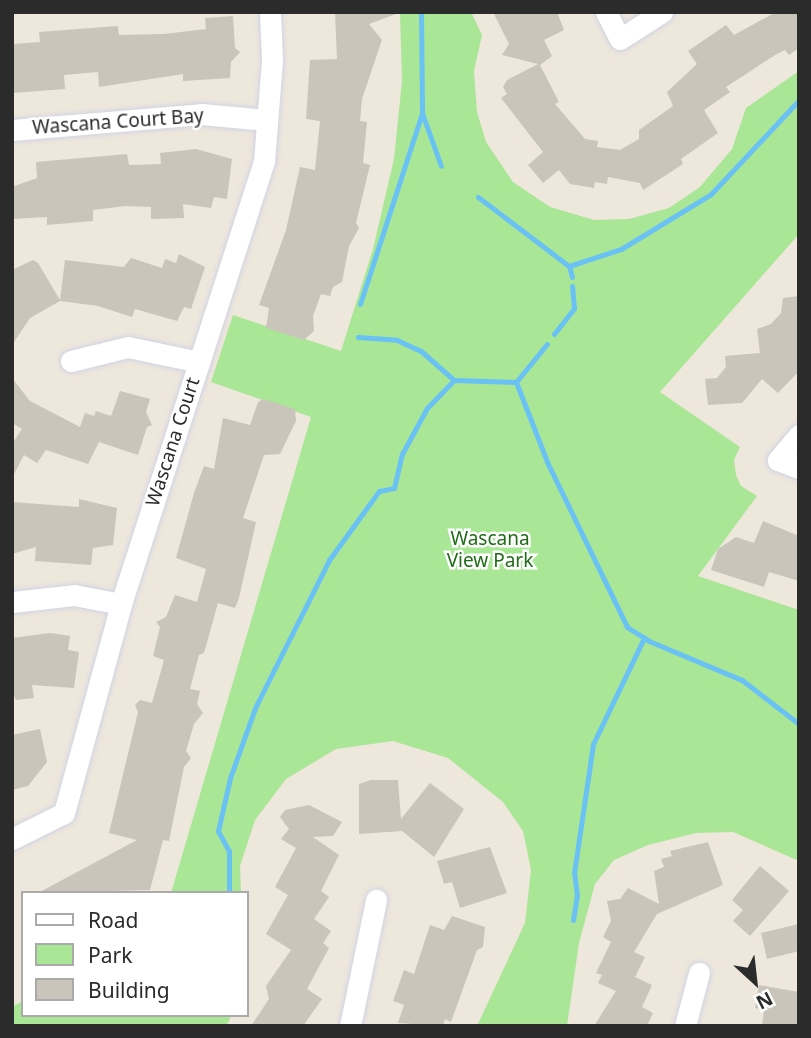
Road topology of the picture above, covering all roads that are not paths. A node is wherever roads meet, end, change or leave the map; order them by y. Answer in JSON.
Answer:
{"nodes":[{"id":1,"x":270,"y":12,"type":"edge"},
{"id":2,"x":606,"y":12,"type":"edge"},
{"id":3,"x":662,"y":12,"type":"edge"},
{"id":4,"x":267,"y":120,"type":"junction"},
{"id":5,"x":12,"y":130,"type":"edge"},
{"id":6,"x":71,"y":361,"type":"dead end"},
{"id":7,"x":199,"y":362,"type":"junction"},
{"id":8,"x":799,"y":435,"type":"edge"},
{"id":9,"x":799,"y":468,"type":"edge"},
{"id":10,"x":12,"y":602,"type":"edge"},
{"id":11,"x":121,"y":604,"type":"junction"},
{"id":12,"x":12,"y":838,"type":"edge"},
{"id":13,"x":376,"y":900,"type":"dead end"},
{"id":14,"x":699,"y":973,"type":"dead end"},
{"id":15,"x":350,"y":1026,"type":"edge"},
{"id":16,"x":685,"y":1026,"type":"edge"}],
"edges":[{"from":1,"to":4,"type":"street","name":"Wascana Court"},
{"from":2,"to":3,"type":"street"},
{"from":4,"to":5,"type":"street","name":"Wascana Court Bay"},
{"from":4,"to":7,"type":"street","name":"Wascana Court"},
{"from":6,"to":7,"type":"street"},
{"from":7,"to":11,"type":"street","name":"Wascana Court"},
{"from":8,"to":9,"type":"street"},
{"from":10,"to":11,"type":"street"},
{"from":11,"to":12,"type":"street","name":"Wascana Court"},
{"from":13,"to":15,"type":"street"},
{"from":14,"to":16,"type":"street"}]}
